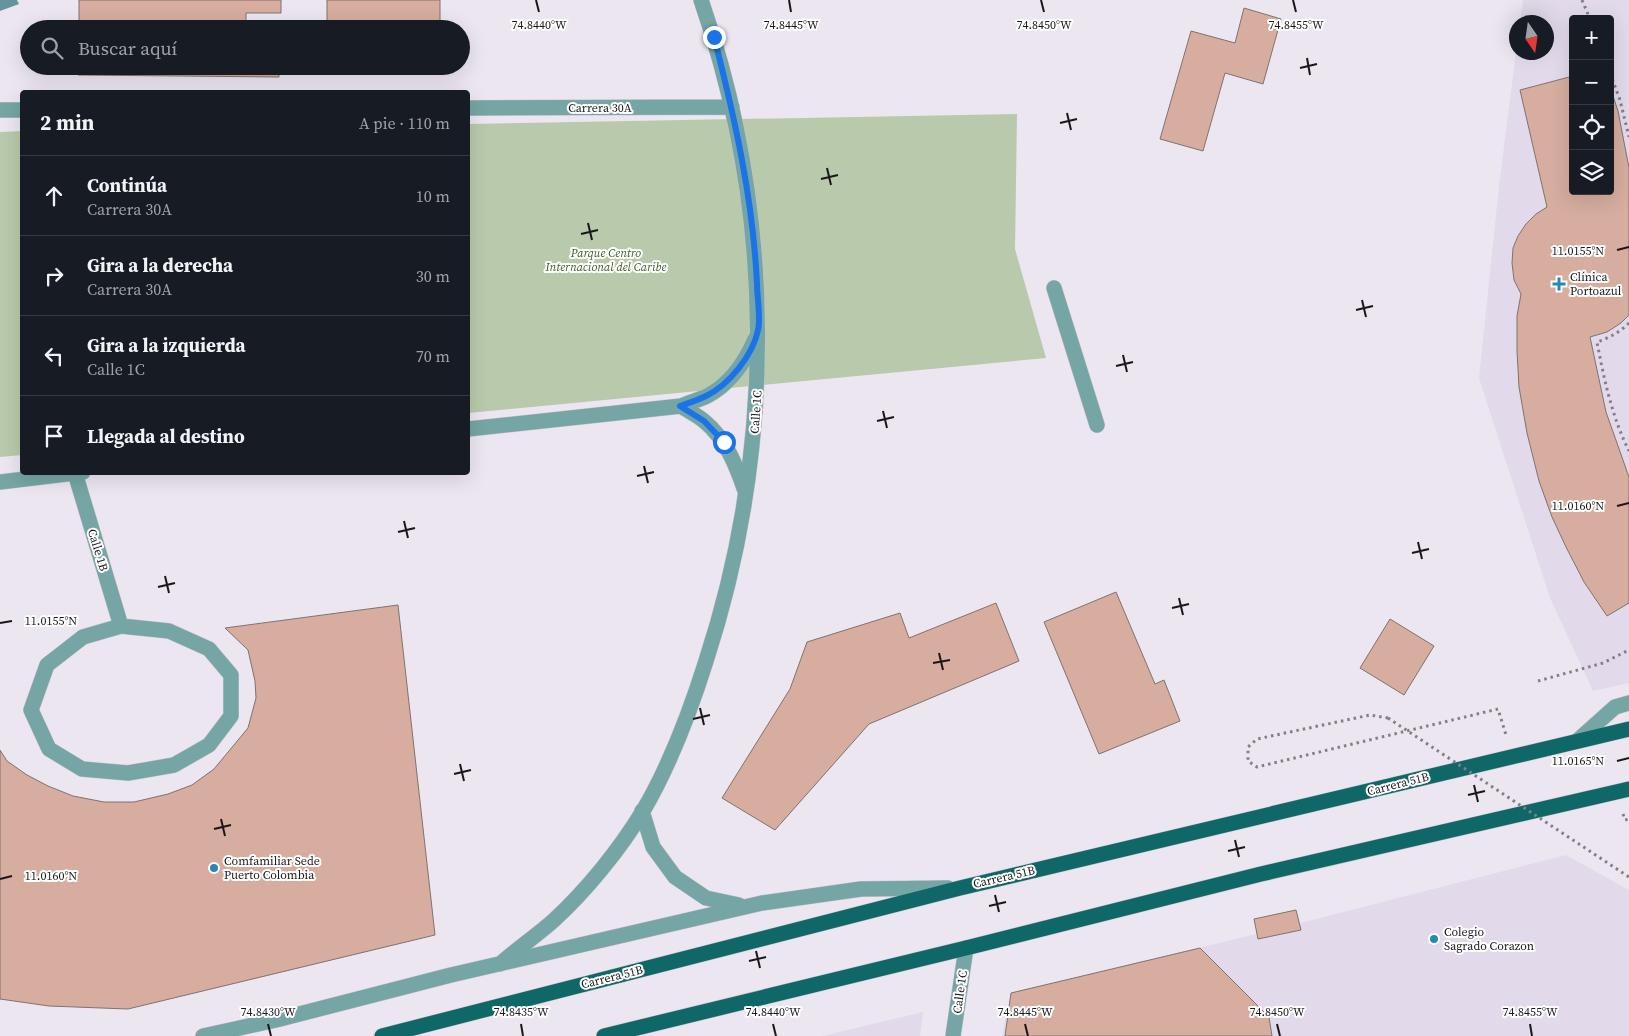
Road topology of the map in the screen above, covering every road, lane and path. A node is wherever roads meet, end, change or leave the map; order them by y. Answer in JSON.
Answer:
{"nodes":[{"id":1,"x":701,"y":0,"type":"edge"},
{"id":2,"x":1582,"y":0,"type":"edge"},
{"id":3,"x":1588,"y":15,"type":"edge"},
{"id":4,"x":1614,"y":84,"type":"edge"},
{"id":5,"x":732,"y":107,"type":"junction"},
{"id":6,"x":470,"y":108,"type":"edge"},
{"id":7,"x":0,"y":110,"type":"edge"},
{"id":8,"x":20,"y":110,"type":"edge"},
{"id":9,"x":1629,"y":137,"type":"edge"},
{"id":10,"x":1054,"y":288,"type":"dead end"},
{"id":11,"x":1629,"y":323,"type":"edge"},
{"id":12,"x":759,"y":329,"type":"junction"},
{"id":13,"x":680,"y":406,"type":"junction"},
{"id":14,"x":1097,"y":425,"type":"dead end"},
{"id":15,"x":470,"y":429,"type":"edge"},
{"id":16,"x":1629,"y":451,"type":"edge"},
{"id":17,"x":61,"y":475,"type":"edge"},
{"id":18,"x":80,"y":475,"type":"edge"},
{"id":19,"x":0,"y":482,"type":"edge"},
{"id":20,"x":747,"y":496,"type":"junction"},
{"id":21,"x":121,"y":626,"type":"junction"},
{"id":22,"x":1629,"y":650,"type":"edge"},
{"id":23,"x":1538,"y":682,"type":"dead end"},
{"id":24,"x":1629,"y":703,"type":"edge"},
{"id":25,"x":1629,"y":729,"type":"edge"},
{"id":26,"x":1577,"y":742,"type":"junction"},
{"id":27,"x":1512,"y":757,"type":"junction"},
{"id":28,"x":1629,"y":789,"type":"edge"},
{"id":29,"x":642,"y":811,"type":"junction"},
{"id":30,"x":1629,"y":877,"type":"edge"},
{"id":31,"x":960,"y":888,"type":"junction"},
{"id":32,"x":743,"y":906,"type":"junction"},
{"id":33,"x":966,"y":948,"type":"junction"},
{"id":34,"x":500,"y":964,"type":"junction"},
{"id":35,"x":202,"y":1036,"type":"edge"},
{"id":36,"x":382,"y":1036,"type":"edge"},
{"id":37,"x":604,"y":1036,"type":"edge"},
{"id":38,"x":954,"y":1036,"type":"edge"}],
"edges":[{"from":1,"to":5,"type":"street","name":"Calle 1C"},
{"from":2,"to":3,"type":"path"},
{"from":4,"to":9,"type":"path"},
{"from":5,"to":6,"type":"street","name":"Carrera 30A"},
{"from":5,"to":12,"type":"street","name":"Calle 1C"},
{"from":7,"to":8,"type":"street"},
{"from":10,"to":14,"type":"street"},
{"from":11,"to":16,"type":"path"},
{"from":12,"to":13,"type":"street"},
{"from":12,"to":20,"type":"street","name":"Calle 1C"},
{"from":13,"to":15,"type":"street"},
{"from":13,"to":20,"type":"street"},
{"from":17,"to":19,"type":"street"},
{"from":18,"to":21,"type":"street","name":"Calle 1B"},
{"from":20,"to":29,"type":"street","name":"Calle 1C"},
{"from":21,"to":21,"type":"street"},
{"from":22,"to":23,"type":"path"},
{"from":24,"to":26,"type":"street"},
{"from":25,"to":26,"type":"main road","name":"Carrera 51B"},
{"from":26,"to":27,"type":"main road","name":"Carrera 51B"},
{"from":27,"to":30,"type":"path","bridge":true},
{"from":27,"to":31,"type":"main road","name":"Carrera 51B"},
{"from":28,"to":33,"type":"main road"},
{"from":29,"to":32,"type":"street"},
{"from":29,"to":34,"type":"street","name":"Calle 1C"},
{"from":31,"to":32,"type":"street"},
{"from":31,"to":36,"type":"main road","name":"Carrera 51B"},
{"from":32,"to":34,"type":"street"},
{"from":33,"to":37,"type":"main road"},
{"from":33,"to":38,"type":"street","name":"Calle 1C"},
{"from":34,"to":35,"type":"street"}]}
